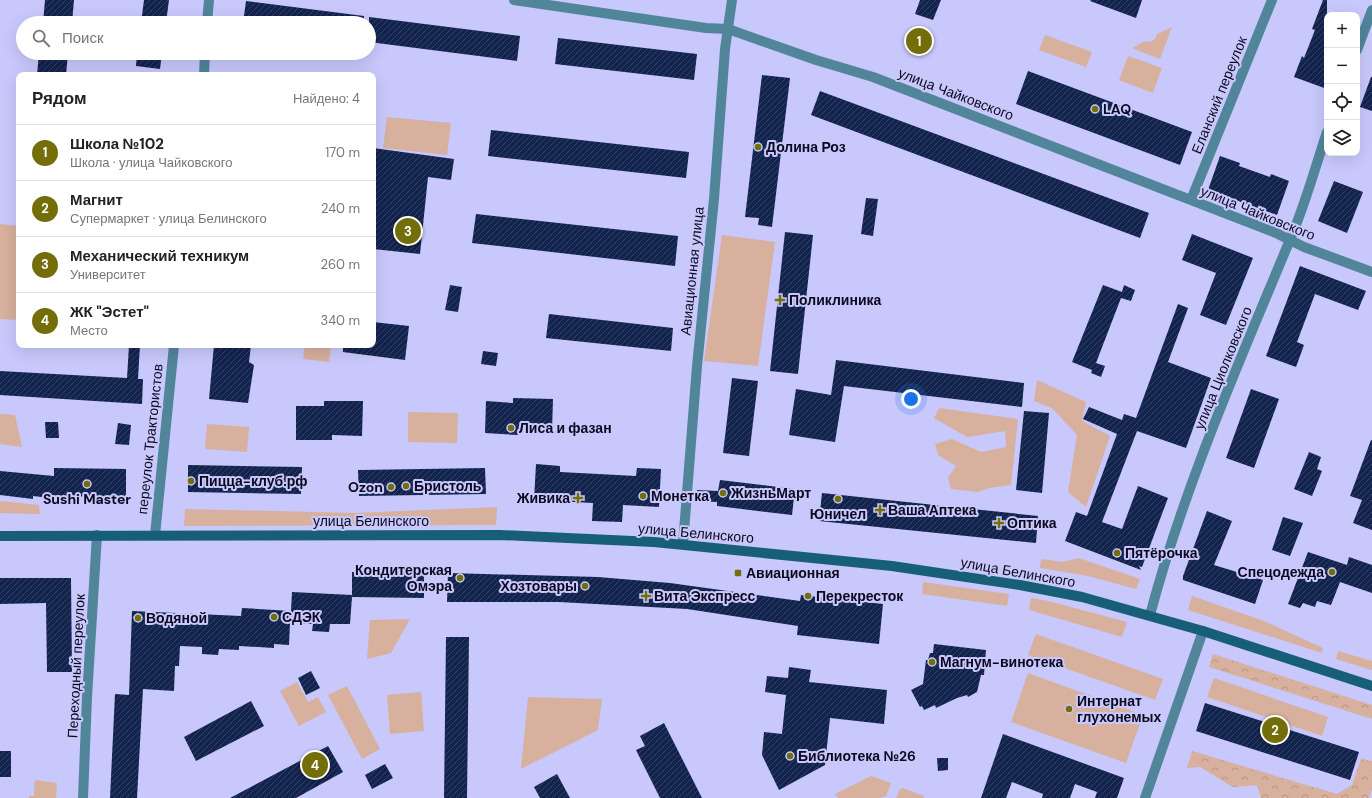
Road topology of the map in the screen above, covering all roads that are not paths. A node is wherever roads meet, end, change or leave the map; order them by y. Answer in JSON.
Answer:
{"nodes":[{"id":1,"x":209,"y":0,"type":"edge"},
{"id":2,"x":514,"y":0,"type":"edge"},
{"id":3,"x":732,"y":0,"type":"edge"},
{"id":4,"x":1272,"y":0,"type":"edge"},
{"id":5,"x":1372,"y":10,"type":"edge"},
{"id":6,"x":208,"y":16,"type":"edge"},
{"id":7,"x":728,"y":29,"type":"junction"},
{"id":8,"x":1358,"y":48,"type":"edge"},
{"id":9,"x":205,"y":60,"type":"edge"},
{"id":10,"x":204,"y":72,"type":"edge"},
{"id":11,"x":1324,"y":141,"type":"edge"},
{"id":12,"x":1191,"y":200,"type":"junction"},
{"id":13,"x":1290,"y":240,"type":"junction"},
{"id":14,"x":1372,"y":272,"type":"edge"},
{"id":15,"x":174,"y":348,"type":"edge"},
{"id":16,"x":97,"y":535,"type":"junction"},
{"id":17,"x":155,"y":535,"type":"junction"},
{"id":18,"x":0,"y":536,"type":"edge"},
{"id":19,"x":683,"y":544,"type":"junction"},
{"id":20,"x":1150,"y":615,"type":"junction"},
{"id":21,"x":1203,"y":631,"type":"junction"},
{"id":22,"x":1372,"y":686,"type":"edge"},
{"id":23,"x":83,"y":798,"type":"edge"},
{"id":24,"x":1145,"y":798,"type":"edge"}],
"edges":[{"from":1,"to":6,"type":"street"},
{"from":2,"to":7,"type":"street","name":"улица Чайковского"},
{"from":3,"to":7,"type":"street","name":"Авиационная улица"},
{"from":4,"to":12,"type":"street","name":"Еланский переулок"},
{"from":5,"to":8,"type":"street"},
{"from":7,"to":12,"type":"street","name":"улица Чайковского"},
{"from":7,"to":19,"type":"street","name":"Авиационная улица"},
{"from":9,"to":10,"type":"street"},
{"from":11,"to":13,"type":"street","name":"улица Циолковского"},
{"from":12,"to":13,"type":"street","name":"улица Чайковского"},
{"from":13,"to":14,"type":"street","name":"улица Чайковского"},
{"from":13,"to":20,"type":"street","name":"улица Циолковского"},
{"from":15,"to":17,"type":"street","name":"переулок Трактористов"},
{"from":16,"to":17,"type":"main road","name":"улица Белинского"},
{"from":16,"to":18,"type":"main road","name":"улица Белинского"},
{"from":16,"to":23,"type":"street","name":"Переходный переулок"},
{"from":17,"to":19,"type":"main road","name":"улица Белинского"},
{"from":19,"to":20,"type":"main road","name":"улица Белинского"},
{"from":20,"to":21,"type":"main road","name":"улица Белинского"},
{"from":21,"to":22,"type":"main road","name":"улица Белинского"},
{"from":21,"to":24,"type":"street"}]}
